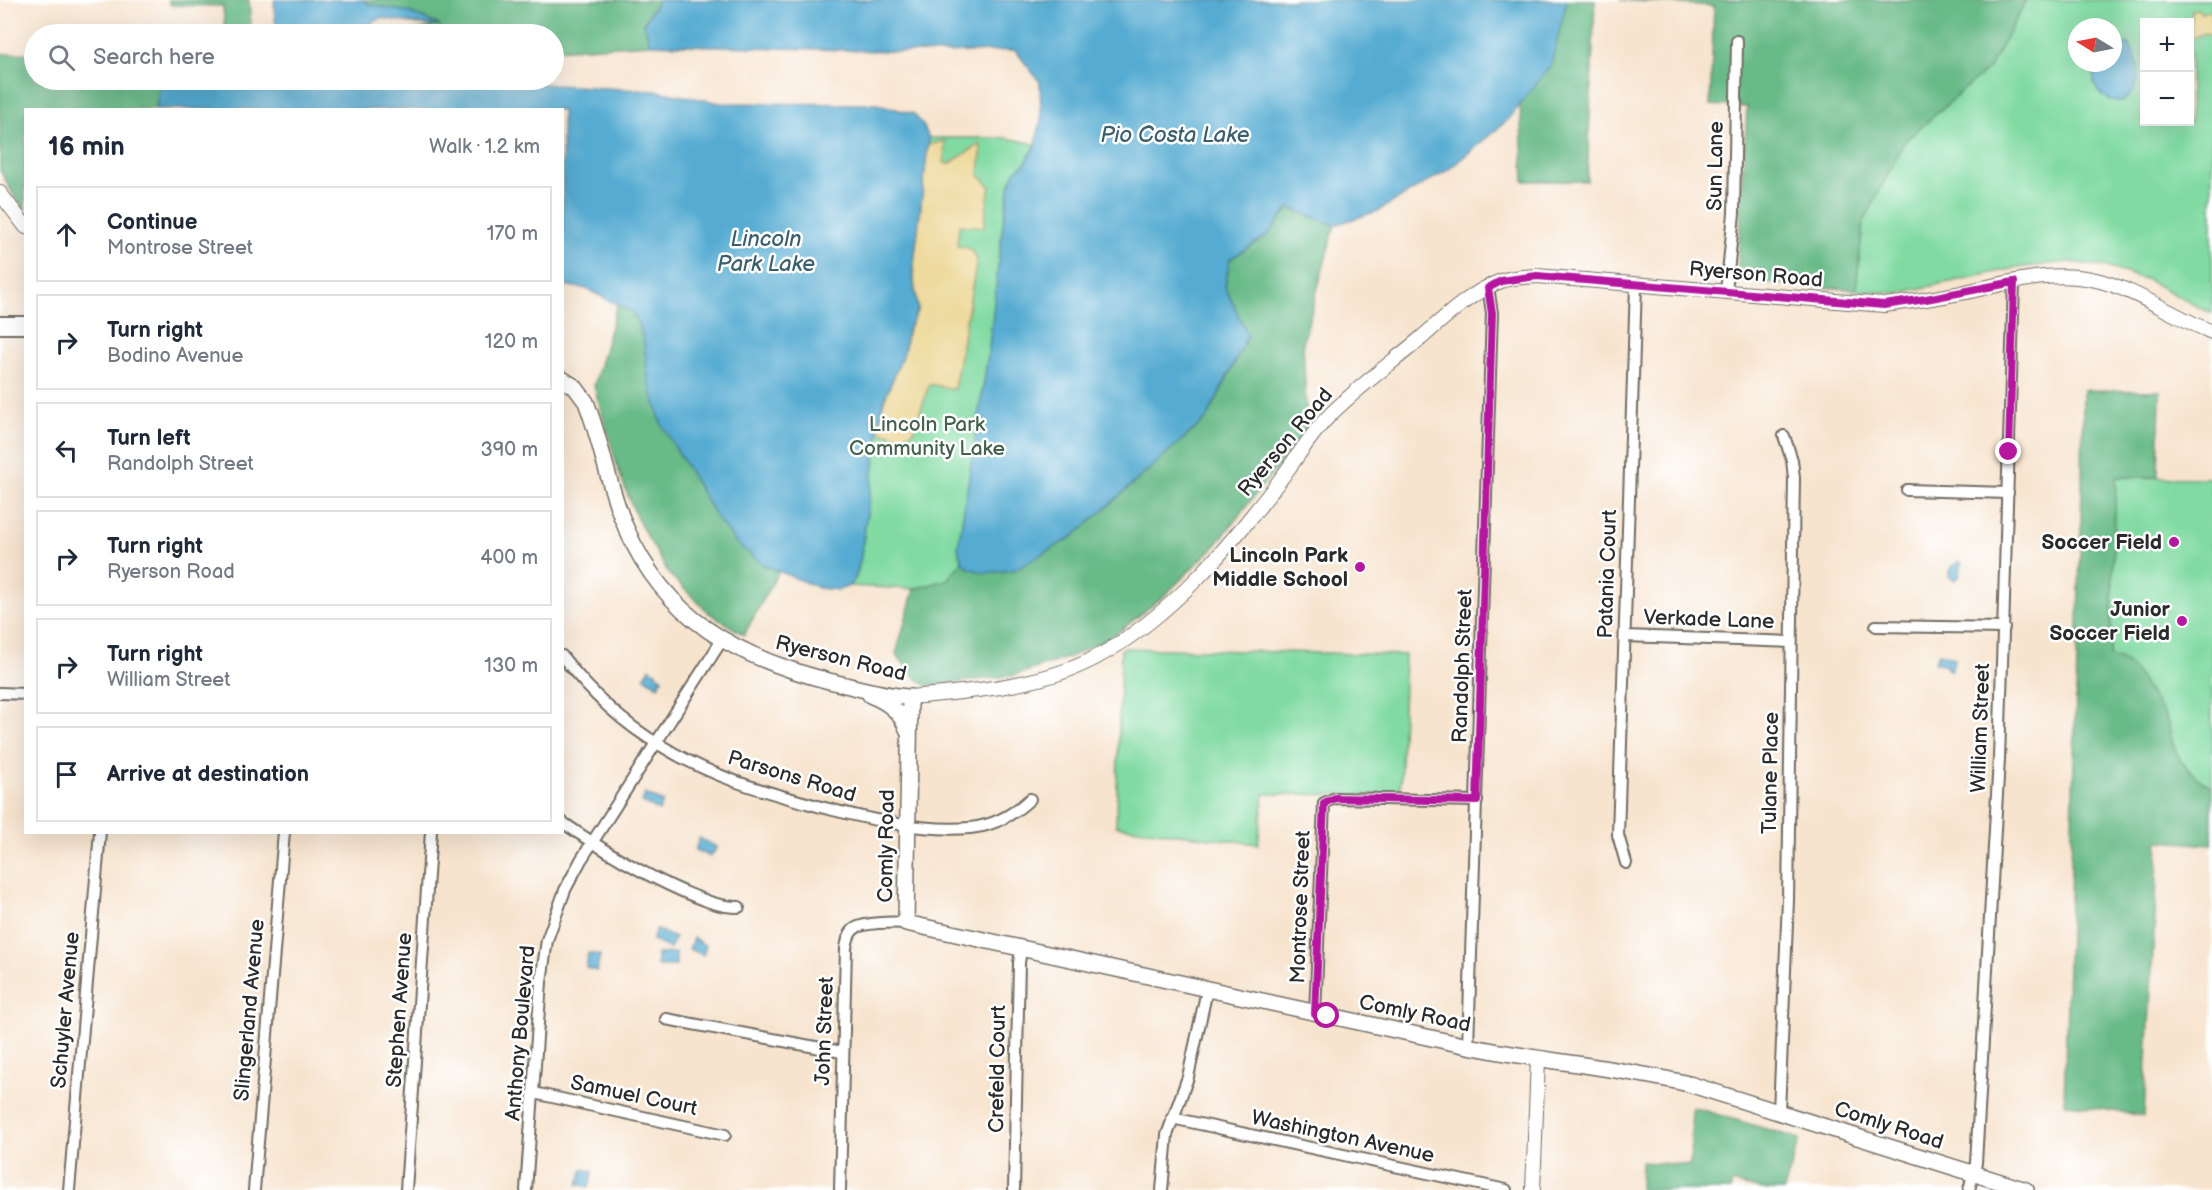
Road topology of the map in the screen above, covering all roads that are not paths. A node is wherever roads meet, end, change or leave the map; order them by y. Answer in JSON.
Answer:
{"nodes":[{"id":1,"x":1737,"y":41,"type":"dead end"},
{"id":2,"x":0,"y":193,"type":"edge"},
{"id":3,"x":24,"y":224,"type":"edge"},
{"id":4,"x":2014,"y":282,"type":"junction"},
{"id":5,"x":1636,"y":285,"type":"junction"},
{"id":6,"x":1488,"y":288,"type":"junction"},
{"id":7,"x":1726,"y":292,"type":"junction"},
{"id":8,"x":0,"y":325,"type":"edge"},
{"id":9,"x":24,"y":325,"type":"edge"},
{"id":10,"x":2212,"y":332,"type":"edge"},
{"id":11,"x":564,"y":380,"type":"edge"},
{"id":12,"x":1784,"y":436,"type":"dead end"},
{"id":13,"x":1907,"y":490,"type":"dead end"},
{"id":14,"x":2008,"y":493,"type":"junction"},
{"id":15,"x":1876,"y":626,"type":"dead end"},
{"id":16,"x":2004,"y":628,"type":"junction"},
{"id":17,"x":1625,"y":636,"type":"junction"},
{"id":18,"x":722,"y":640,"type":"junction"},
{"id":19,"x":1791,"y":642,"type":"junction"},
{"id":20,"x":564,"y":658,"type":"edge"},
{"id":21,"x":833,"y":682,"type":"junction"},
{"id":22,"x":0,"y":693,"type":"edge"},
{"id":23,"x":24,"y":694,"type":"edge"},
{"id":24,"x":910,"y":697,"type":"junction"},
{"id":25,"x":909,"y":733,"type":"junction"},
{"id":26,"x":657,"y":744,"type":"junction"},
{"id":27,"x":1030,"y":799,"type":"dead end"},
{"id":28,"x":1477,"y":801,"type":"junction"},
{"id":29,"x":564,"y":823,"type":"edge"},
{"id":30,"x":907,"y":825,"type":"junction"},
{"id":31,"x":100,"y":834,"type":"edge"},
{"id":32,"x":284,"y":834,"type":"edge"},
{"id":33,"x":431,"y":834,"type":"edge"},
{"id":34,"x":592,"y":843,"type":"junction"},
{"id":35,"x":1626,"y":862,"type":"dead end"},
{"id":36,"x":739,"y":907,"type":"dead end"},
{"id":37,"x":906,"y":923,"type":"junction"},
{"id":38,"x":1021,"y":950,"type":"junction"},
{"id":39,"x":1207,"y":990,"type":"junction"},
{"id":40,"x":1315,"y":1014,"type":"junction"},
{"id":41,"x":666,"y":1019,"type":"dead end"},
{"id":42,"x":1468,"y":1046,"type":"junction"},
{"id":43,"x":842,"y":1052,"type":"junction"},
{"id":44,"x":1538,"y":1059,"type":"junction"},
{"id":45,"x":534,"y":1093,"type":"junction"},
{"id":46,"x":1779,"y":1112,"type":"junction"},
{"id":47,"x":1172,"y":1118,"type":"junction"},
{"id":48,"x":725,"y":1135,"type":"dead end"},
{"id":49,"x":1974,"y":1174,"type":"junction"},
{"id":50,"x":69,"y":1190,"type":"edge"},
{"id":51,"x":254,"y":1190,"type":"edge"},
{"id":52,"x":406,"y":1190,"type":"edge"},
{"id":53,"x":526,"y":1190,"type":"edge"},
{"id":54,"x":840,"y":1190,"type":"edge"},
{"id":55,"x":1014,"y":1190,"type":"edge"},
{"id":56,"x":1162,"y":1190,"type":"edge"},
{"id":57,"x":1506,"y":1190,"type":"edge"},
{"id":58,"x":1533,"y":1190,"type":"edge"},
{"id":59,"x":1969,"y":1190,"type":"edge"},
{"id":60,"x":2026,"y":1190,"type":"edge"}],
"edges":[{"from":1,"to":7,"type":"street","name":"Sun Lane"},
{"from":2,"to":3,"type":"street"},
{"from":4,"to":7,"type":"street","name":"Ryerson Road"},
{"from":4,"to":10,"type":"street","name":"Ryerson Road"},
{"from":4,"to":14,"type":"street","name":"William Street"},
{"from":5,"to":6,"type":"street","name":"Ryerson Road"},
{"from":5,"to":7,"type":"street","name":"Ryerson Road"},
{"from":5,"to":17,"type":"street","name":"Patania Court"},
{"from":6,"to":24,"type":"street","name":"Ryerson Road"},
{"from":6,"to":28,"type":"street","name":"Randolph Street"},
{"from":8,"to":9,"type":"main road"},
{"from":11,"to":18,"type":"main road","name":"Ryerson Road"},
{"from":12,"to":19,"type":"street","name":"Tulane Place"},
{"from":13,"to":14,"type":"street"},
{"from":14,"to":16,"type":"street","name":"William Street"},
{"from":15,"to":16,"type":"street"},
{"from":16,"to":49,"type":"street","name":"William Street"},
{"from":17,"to":19,"type":"street","name":"Verkade Lane"},
{"from":17,"to":35,"type":"street","name":"Patania Court"},
{"from":18,"to":21,"type":"main road","name":"Ryerson Road"},
{"from":18,"to":26,"type":"street","name":"Anthony Boulevard"},
{"from":19,"to":46,"type":"street","name":"Tulane Place"},
{"from":20,"to":26,"type":"street","name":"Parsons Road"},
{"from":21,"to":24,"type":"main road","name":"Ryerson Road"},
{"from":21,"to":25,"type":"main road"},
{"from":22,"to":23,"type":"street"},
{"from":24,"to":25,"type":"main road","name":"Comly Road"},
{"from":25,"to":30,"type":"main road","name":"Comly Road"},
{"from":26,"to":30,"type":"street","name":"Parsons Road"},
{"from":26,"to":34,"type":"street","name":"Anthony Boulevard"},
{"from":27,"to":30,"type":"street","name":"Parsons Road"},
{"from":28,"to":40,"type":"street","name":"Montrose Street"},
{"from":28,"to":42,"type":"street","name":"Randolph Street"},
{"from":29,"to":34,"type":"street"},
{"from":30,"to":37,"type":"main road","name":"Comly Road"},
{"from":31,"to":50,"type":"street","name":"Schuyler Avenue"},
{"from":32,"to":51,"type":"street","name":"Slingerland Avenue"},
{"from":33,"to":52,"type":"street","name":"Stephen Avenue"},
{"from":34,"to":36,"type":"street"},
{"from":34,"to":45,"type":"street","name":"Anthony Boulevard"},
{"from":37,"to":38,"type":"main road","name":"Comly Road"},
{"from":37,"to":43,"type":"street","name":"John Street"},
{"from":38,"to":39,"type":"main road","name":"Comly Road"},
{"from":38,"to":55,"type":"street","name":"Crefeld Court"},
{"from":39,"to":40,"type":"main road","name":"Comly Road"},
{"from":39,"to":47,"type":"street"},
{"from":40,"to":42,"type":"main road","name":"Comly Road"},
{"from":41,"to":43,"type":"street"},
{"from":42,"to":44,"type":"main road","name":"Comly Road"},
{"from":43,"to":54,"type":"street","name":"John Street"},
{"from":44,"to":46,"type":"main road","name":"Comly Road"},
{"from":44,"to":58,"type":"street"},
{"from":45,"to":48,"type":"street","name":"Samuel Court"},
{"from":45,"to":53,"type":"street","name":"Anthony Boulevard"},
{"from":46,"to":49,"type":"main road","name":"Comly Road"},
{"from":47,"to":56,"type":"street"},
{"from":47,"to":57,"type":"street","name":"Washington Avenue"},
{"from":49,"to":59,"type":"street","name":"William Street"},
{"from":49,"to":60,"type":"main road","name":"Comly Road"}]}
